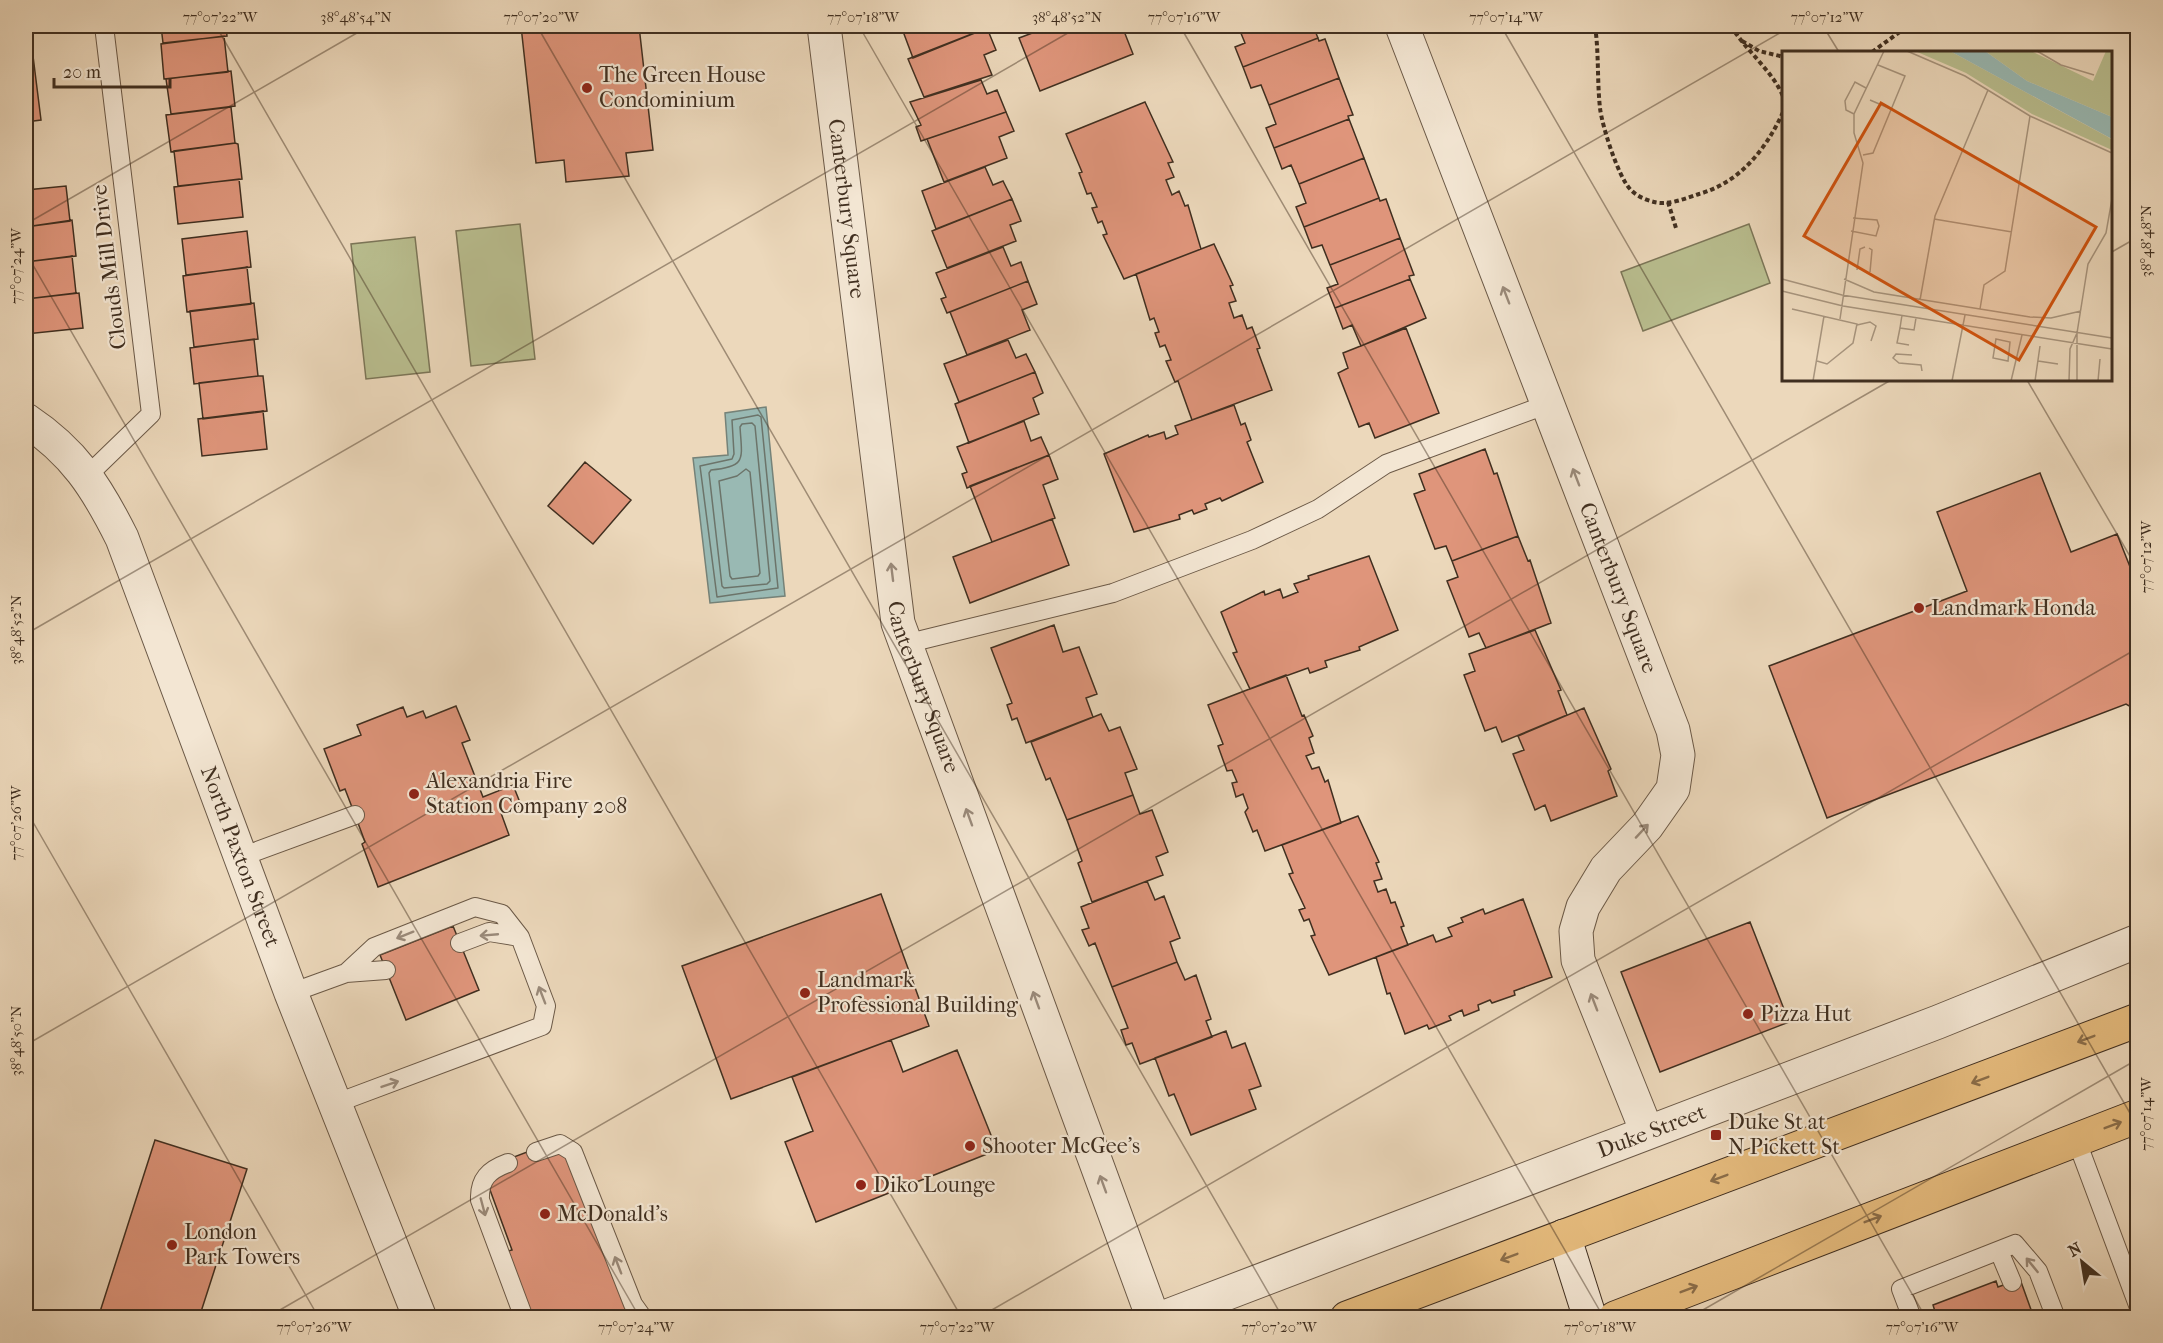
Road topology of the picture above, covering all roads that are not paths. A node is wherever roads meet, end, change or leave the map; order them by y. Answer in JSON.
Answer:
{"nodes":[{"id":1,"x":104,"y":26,"type":"edge"},
{"id":2,"x":824,"y":26,"type":"edge"},
{"id":3,"x":1402,"y":26,"type":"edge"},
{"id":4,"x":1548,"y":404,"type":"junction"},
{"id":5,"x":26,"y":420,"type":"edge"},
{"id":6,"x":87,"y":476,"type":"junction"},
{"id":7,"x":905,"y":644,"type":"junction"},
{"id":8,"x":355,"y":815,"type":"dead end"},
{"id":9,"x":241,"y":857,"type":"junction"},
{"id":10,"x":520,"y":938,"type":"junction"},
{"id":11,"x":2138,"y":941,"type":"edge"},
{"id":12,"x":460,"y":943,"type":"dead end"},
{"id":13,"x":386,"y":970,"type":"dead end"},
{"id":14,"x":346,"y":973,"type":"junction"},
{"id":15,"x":291,"y":993,"type":"junction"},
{"id":16,"x":2138,"y":1020,"type":"edge"},
{"id":17,"x":334,"y":1104,"type":"junction"},
{"id":18,"x":2138,"y":1116,"type":"edge"},
{"id":19,"x":1647,"y":1132,"type":"junction"},
{"id":20,"x":2076,"y":1139,"type":"junction"},
{"id":21,"x":536,"y":1152,"type":"dead end"},
{"id":22,"x":508,"y":1163,"type":"dead end"},
{"id":23,"x":1564,"y":1236,"type":"junction"},
{"id":24,"x":1999,"y":1251,"type":"junction"},
{"id":25,"x":2012,"y":1282,"type":"dead end"},
{"id":26,"x":2138,"y":1305,"type":"edge"},
{"id":27,"x":420,"y":1317,"type":"edge"},
{"id":28,"x":524,"y":1317,"type":"edge"},
{"id":29,"x":643,"y":1317,"type":"edge"},
{"id":30,"x":1153,"y":1317,"type":"edge"},
{"id":31,"x":1162,"y":1317,"type":"edge"},
{"id":32,"x":1347,"y":1317,"type":"edge"},
{"id":33,"x":1590,"y":1317,"type":"edge"},
{"id":34,"x":1615,"y":1317,"type":"edge"},
{"id":35,"x":1912,"y":1317,"type":"edge"},
{"id":36,"x":2056,"y":1317,"type":"edge"}],
"edges":[{"from":1,"to":6,"type":"lane","name":"Clouds Mill Drive"},
{"from":7,"to":2,"type":"street","name":"Canterbury Square","one_way":true},
{"from":4,"to":3,"type":"street","name":"Canterbury Square","one_way":true},
{"from":4,"to":7,"type":"lane"},
{"from":19,"to":4,"type":"street","name":"Canterbury Square","one_way":true},
{"from":5,"to":6,"type":"street","name":"North Paxton Street"},
{"from":6,"to":9,"type":"street","name":"North Paxton Street"},
{"from":30,"to":7,"type":"street","name":"Canterbury Square","one_way":true},
{"from":8,"to":9,"type":"lane"},
{"from":9,"to":15,"type":"street","name":"North Paxton Street"},
{"from":10,"to":12,"type":"lane","one_way":true},
{"from":10,"to":14,"type":"lane","one_way":true},
{"from":17,"to":10,"type":"lane","one_way":true},
{"from":11,"to":19,"type":"street","name":"Duke Street"},
{"from":13,"to":14,"type":"lane"},
{"from":14,"to":15,"type":"lane"},
{"from":15,"to":17,"type":"street","name":"North Paxton Street"},
{"from":16,"to":23,"type":"main road","one_way":true},
{"from":17,"to":27,"type":"street","name":"North Paxton Street"},
{"from":20,"to":18,"type":"main road","one_way":true},
{"from":19,"to":31,"type":"street","name":"Duke Street"},
{"from":20,"to":26,"type":"lane"},
{"from":34,"to":20,"type":"main road","one_way":true},
{"from":29,"to":21,"type":"lane","one_way":true},
{"from":22,"to":28,"type":"lane","one_way":true},
{"from":23,"to":32,"type":"main road","one_way":true},
{"from":23,"to":33,"type":"street"},
{"from":24,"to":25,"type":"lane"},
{"from":24,"to":35,"type":"lane"},
{"from":36,"to":24,"type":"lane","one_way":true}]}
